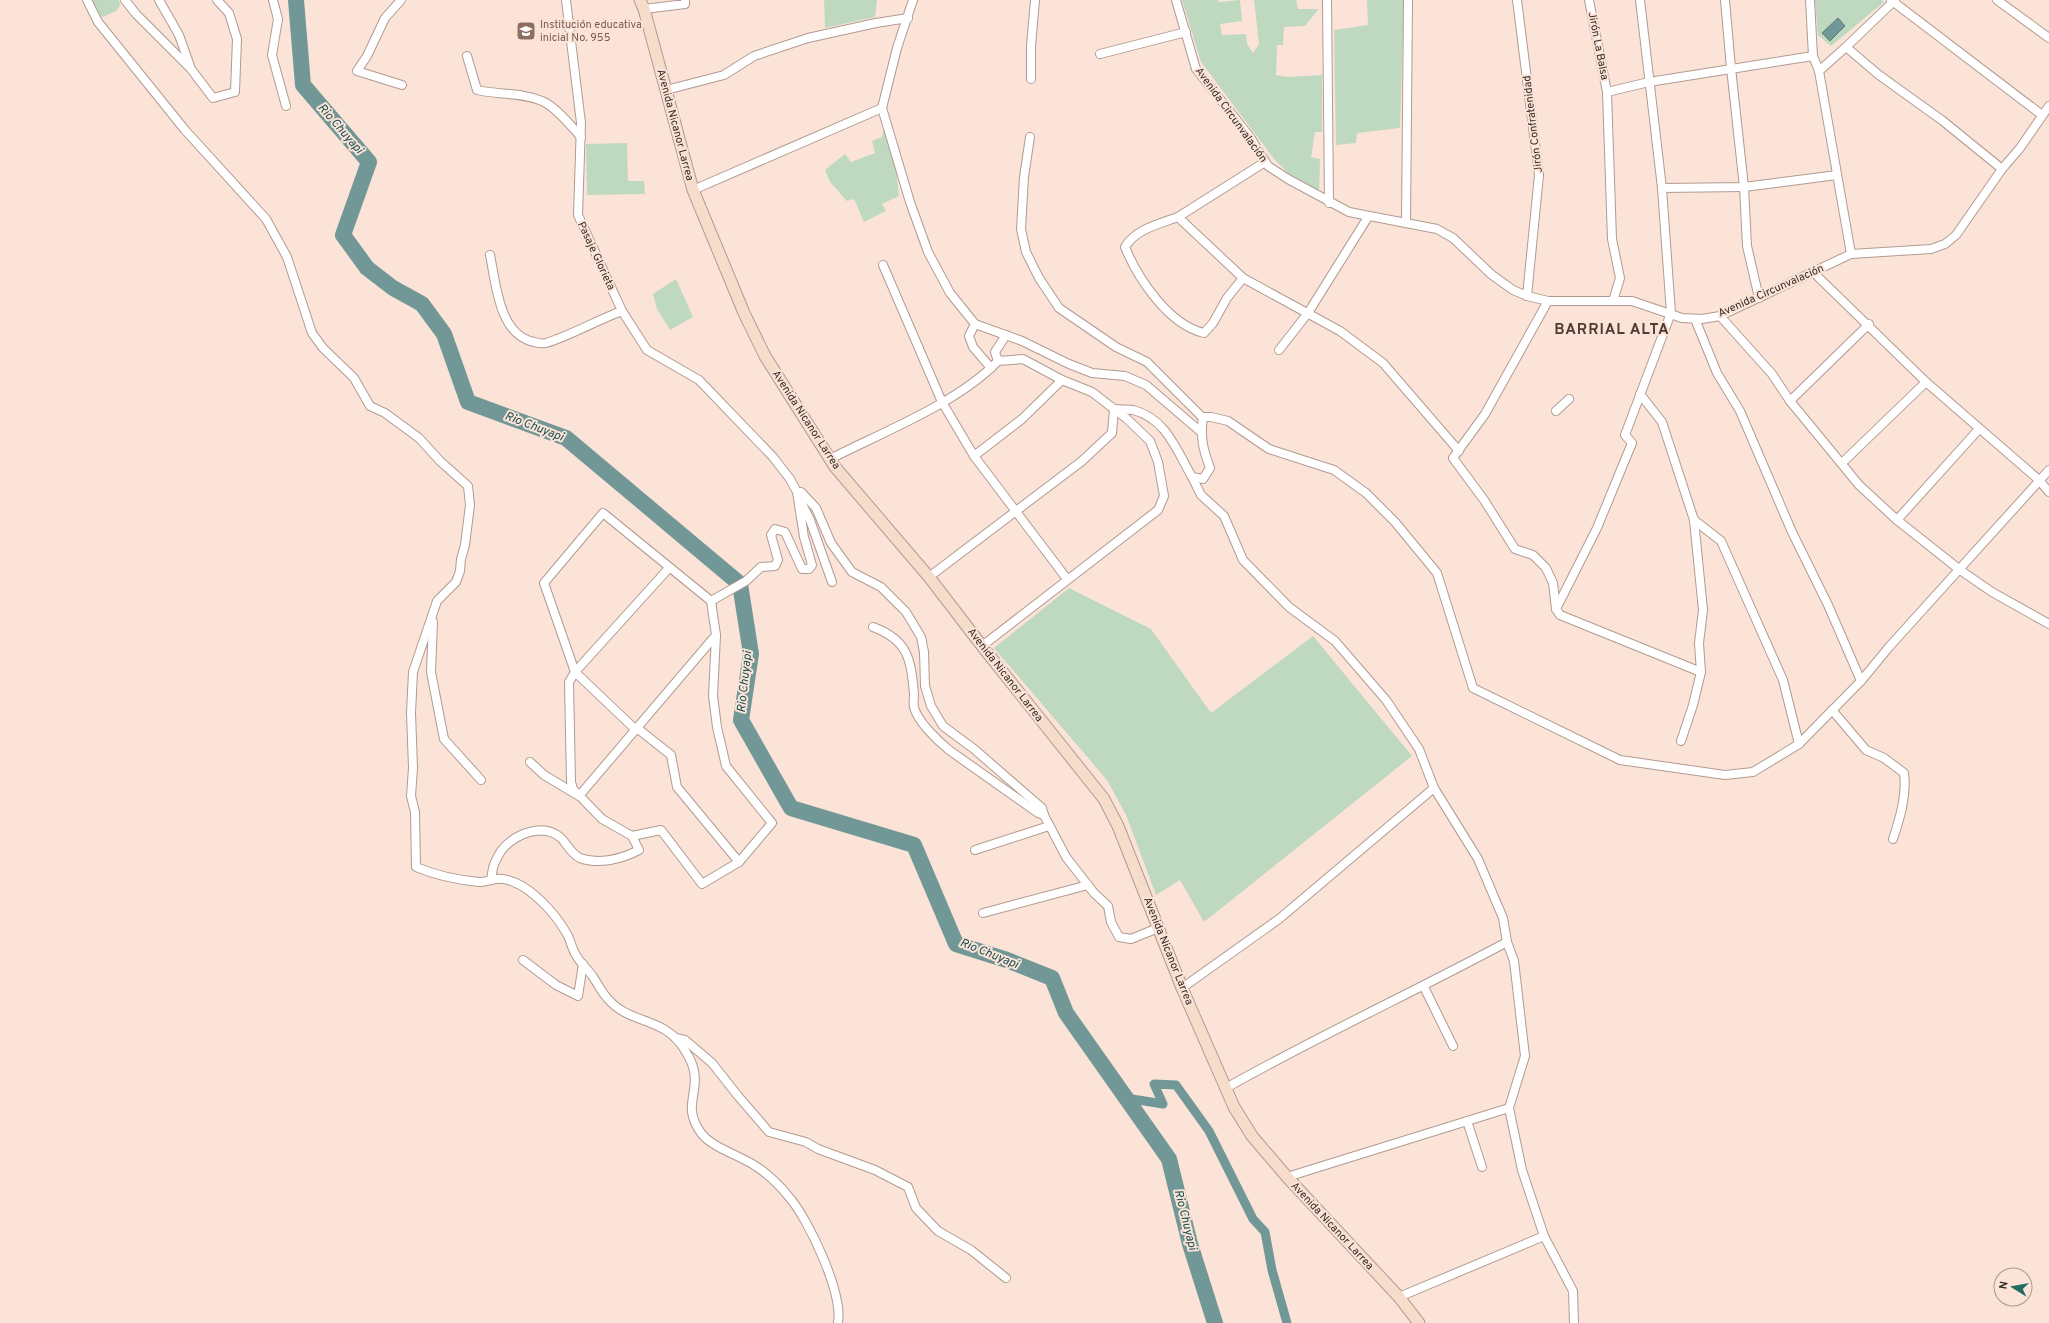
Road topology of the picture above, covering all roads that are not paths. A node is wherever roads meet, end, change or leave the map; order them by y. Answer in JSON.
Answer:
{"nodes":[{"id":1,"x":87,"y":0,"type":"edge"},
{"id":2,"x":125,"y":0,"type":"edge"},
{"id":3,"x":159,"y":0,"type":"edge"},
{"id":4,"x":217,"y":0,"type":"edge"},
{"id":5,"x":273,"y":0,"type":"edge"},
{"id":6,"x":401,"y":0,"type":"edge"},
{"id":7,"x":566,"y":0,"type":"edge"},
{"id":8,"x":685,"y":0,"type":"edge"},
{"id":9,"x":913,"y":0,"type":"edge"},
{"id":10,"x":1035,"y":0,"type":"edge"},
{"id":11,"x":1176,"y":0,"type":"edge"},
{"id":12,"x":1327,"y":0,"type":"edge"},
{"id":13,"x":1408,"y":0,"type":"edge"},
{"id":14,"x":1517,"y":0,"type":"edge"},
{"id":15,"x":1589,"y":0,"type":"edge"},
{"id":16,"x":1640,"y":0,"type":"edge"},
{"id":17,"x":1725,"y":0,"type":"edge"},
{"id":18,"x":1810,"y":0,"type":"edge"},
{"id":19,"x":1997,"y":0,"type":"edge"},
{"id":20,"x":1893,"y":1,"type":"edge"},
{"id":21,"x":642,"y":4,"type":"edge"},
{"id":22,"x":908,"y":18,"type":"junction"},
{"id":23,"x":1186,"y":32,"type":"junction"},
{"id":24,"x":2049,"y":38,"type":"edge"},
{"id":25,"x":1846,"y":47,"type":"junction"},
{"id":26,"x":1100,"y":54,"type":"dead end"},
{"id":27,"x":467,"y":56,"type":"dead end"},
{"id":28,"x":1813,"y":56,"type":"junction"},
{"id":29,"x":1731,"y":68,"type":"junction"},
{"id":30,"x":191,"y":69,"type":"junction"},
{"id":31,"x":1818,"y":71,"type":"junction"},
{"id":32,"x":1031,"y":79,"type":"dead end"},
{"id":33,"x":1649,"y":82,"type":"junction"},
{"id":34,"x":402,"y":85,"type":"dead end"},
{"id":35,"x":666,"y":90,"type":"junction"},
{"id":36,"x":1607,"y":92,"type":"junction"},
{"id":37,"x":286,"y":106,"type":"dead end"},
{"id":38,"x":2049,"y":106,"type":"edge"},
{"id":39,"x":882,"y":108,"type":"junction"},
{"id":40,"x":2042,"y":115,"type":"junction"},
{"id":41,"x":581,"y":137,"type":"junction"},
{"id":42,"x":1030,"y":137,"type":"dead end"},
{"id":43,"x":1266,"y":162,"type":"junction"},
{"id":44,"x":2002,"y":168,"type":"junction"},
{"id":45,"x":1837,"y":175,"type":"junction"},
{"id":46,"x":1744,"y":187,"type":"junction"},
{"id":47,"x":1662,"y":188,"type":"junction"},
{"id":48,"x":693,"y":190,"type":"junction"},
{"id":49,"x":1329,"y":203,"type":"junction"},
{"id":50,"x":1178,"y":217,"type":"junction"},
{"id":51,"x":1368,"y":217,"type":"junction"},
{"id":52,"x":1406,"y":223,"type":"junction"},
{"id":53,"x":1851,"y":254,"type":"junction"},
{"id":54,"x":490,"y":256,"type":"dead end"},
{"id":55,"x":883,"y":265,"type":"dead end"},
{"id":56,"x":1814,"y":273,"type":"junction"},
{"id":57,"x":1243,"y":278,"type":"junction"},
{"id":58,"x":1527,"y":296,"type":"junction"},
{"id":59,"x":1759,"y":298,"type":"junction"},
{"id":60,"x":1548,"y":301,"type":"junction"},
{"id":61,"x":1613,"y":301,"type":"junction"},
{"id":62,"x":622,"y":311,"type":"junction"},
{"id":63,"x":1308,"y":313,"type":"junction"},
{"id":64,"x":1671,"y":314,"type":"junction"},
{"id":65,"x":1720,"y":316,"type":"junction"},
{"id":66,"x":1695,"y":319,"type":"junction"},
{"id":67,"x":975,"y":324,"type":"junction"},
{"id":68,"x":1868,"y":324,"type":"junction"},
{"id":69,"x":1006,"y":335,"type":"junction"},
{"id":70,"x":1279,"y":350,"type":"dead end"},
{"id":71,"x":998,"y":360,"type":"junction"},
{"id":72,"x":991,"y":368,"type":"junction"},
{"id":73,"x":1062,"y":380,"type":"junction"},
{"id":74,"x":1926,"y":382,"type":"junction"},
{"id":75,"x":1640,"y":394,"type":"junction"},
{"id":76,"x":1569,"y":399,"type":"dead end"},
{"id":77,"x":1790,"y":400,"type":"junction"},
{"id":78,"x":942,"y":402,"type":"junction"},
{"id":79,"x":1114,"y":410,"type":"junction"},
{"id":80,"x":1556,"y":411,"type":"dead end"},
{"id":81,"x":1203,"y":418,"type":"junction"},
{"id":82,"x":1979,"y":429,"type":"junction"},
{"id":83,"x":1202,"y":432,"type":"junction"},
{"id":84,"x":1459,"y":451,"type":"junction"},
{"id":85,"x":974,"y":456,"type":"junction"},
{"id":86,"x":830,"y":459,"type":"junction"},
{"id":87,"x":1842,"y":463,"type":"junction"},
{"id":88,"x":2049,"y":470,"type":"edge"},
{"id":89,"x":1192,"y":477,"type":"junction"},
{"id":90,"x":2039,"y":480,"type":"junction"},
{"id":91,"x":797,"y":492,"type":"junction"},
{"id":92,"x":2049,"y":492,"type":"edge"},
{"id":93,"x":1014,"y":511,"type":"junction"},
{"id":94,"x":1694,"y":520,"type":"junction"},
{"id":95,"x":1897,"y":520,"type":"junction"},
{"id":96,"x":669,"y":568,"type":"junction"},
{"id":97,"x":1960,"y":570,"type":"junction"},
{"id":98,"x":930,"y":577,"type":"junction"},
{"id":99,"x":1068,"y":579,"type":"junction"},
{"id":100,"x":832,"y":582,"type":"dead end"},
{"id":101,"x":711,"y":601,"type":"junction"},
{"id":102,"x":1556,"y":609,"type":"junction"},
{"id":103,"x":433,"y":613,"type":"junction"},
{"id":104,"x":2049,"y":624,"type":"edge"},
{"id":105,"x":872,"y":627,"type":"dead end"},
{"id":106,"x":716,"y":635,"type":"junction"},
{"id":107,"x":982,"y":646,"type":"junction"},
{"id":108,"x":575,"y":672,"type":"junction"},
{"id":109,"x":1701,"y":672,"type":"junction"},
{"id":110,"x":1861,"y":681,"type":"junction"},
{"id":111,"x":1832,"y":710,"type":"junction"},
{"id":112,"x":636,"y":729,"type":"junction"},
{"id":113,"x":1681,"y":742,"type":"dead end"},
{"id":114,"x":1800,"y":744,"type":"junction"},
{"id":115,"x":530,"y":762,"type":"dead end"},
{"id":116,"x":480,"y":780,"type":"dead end"},
{"id":117,"x":1434,"y":788,"type":"junction"},
{"id":118,"x":579,"y":796,"type":"junction"},
{"id":119,"x":1044,"y":815,"type":"junction"},
{"id":120,"x":1049,"y":826,"type":"junction"},
{"id":121,"x":632,"y":836,"type":"junction"},
{"id":122,"x":1893,"y":839,"type":"dead end"},
{"id":123,"x":975,"y":850,"type":"dead end"},
{"id":124,"x":739,"y":862,"type":"junction"},
{"id":125,"x":491,"y":880,"type":"junction"},
{"id":126,"x":1088,"y":884,"type":"junction"},
{"id":127,"x":983,"y":913,"type":"dead end"},
{"id":128,"x":1158,"y":928,"type":"junction"},
{"id":129,"x":1507,"y":942,"type":"junction"},
{"id":130,"x":523,"y":960,"type":"dead end"},
{"id":131,"x":583,"y":964,"type":"junction"},
{"id":132,"x":1424,"y":987,"type":"junction"},
{"id":133,"x":1182,"y":988,"type":"junction"},
{"id":134,"x":676,"y":1038,"type":"junction"},
{"id":135,"x":1454,"y":1046,"type":"dead end"},
{"id":136,"x":1226,"y":1088,"type":"junction"},
{"id":137,"x":1509,"y":1108,"type":"junction"},
{"id":138,"x":1467,"y":1121,"type":"junction"},
{"id":139,"x":1482,"y":1167,"type":"dead end"},
{"id":140,"x":1287,"y":1177,"type":"junction"},
{"id":141,"x":1544,"y":1236,"type":"junction"},
{"id":142,"x":1006,"y":1278,"type":"dead end"},
{"id":143,"x":1399,"y":1297,"type":"junction"},
{"id":144,"x":838,"y":1323,"type":"edge"},
{"id":145,"x":1419,"y":1323,"type":"edge"},
{"id":146,"x":1574,"y":1323,"type":"edge"}],
"edges":[{"from":1,"to":103,"type":"street"},
{"from":2,"to":30,"type":"street"},
{"from":3,"to":30,"type":"street"},
{"from":4,"to":30,"type":"street"},
{"from":5,"to":37,"type":"street"},
{"from":6,"to":34,"type":"street"},
{"from":7,"to":41,"type":"street","name":"Pasaje Glorieta"},
{"from":8,"to":21,"type":"street"},
{"from":9,"to":22,"type":"street"},
{"from":10,"to":32,"type":"street"},
{"from":11,"to":23,"type":"street","name":"Avenida Circunvalación"},
{"from":12,"to":49,"type":"street"},
{"from":13,"to":52,"type":"street"},
{"from":14,"to":58,"type":"street","name":"Jirón Confratenidad"},
{"from":15,"to":36,"type":"street","name":"Jirón La Balsa"},
{"from":16,"to":33,"type":"street"},
{"from":17,"to":29,"type":"street"},
{"from":18,"to":28,"type":"street"},
{"from":19,"to":24,"type":"street"},
{"from":20,"to":25,"type":"street"},
{"from":20,"to":40,"type":"street"},
{"from":21,"to":35,"type":"main road","name":"Avenida Nicanor Larrea"},
{"from":22,"to":35,"type":"street"},
{"from":22,"to":39,"type":"street"},
{"from":23,"to":26,"type":"street"},
{"from":23,"to":43,"type":"street","name":"Avenida Circunvalación"},
{"from":25,"to":31,"type":"street"},
{"from":25,"to":44,"type":"street"},
{"from":27,"to":41,"type":"street"},
{"from":28,"to":29,"type":"street"},
{"from":28,"to":31,"type":"street"},
{"from":29,"to":33,"type":"street"},
{"from":29,"to":46,"type":"street"},
{"from":31,"to":45,"type":"street"},
{"from":33,"to":36,"type":"street"},
{"from":33,"to":47,"type":"street"},
{"from":35,"to":48,"type":"main road","name":"Avenida Nicanor Larrea"},
{"from":36,"to":61,"type":"street","name":"Jirón La Balsa"},
{"from":38,"to":40,"type":"street","name":"Avenida Circunvalación"},
{"from":39,"to":48,"type":"street"},
{"from":39,"to":67,"type":"street"},
{"from":40,"to":44,"type":"street","name":"Avenida Circunvalación"},
{"from":41,"to":62,"type":"street","name":"Pasaje Glorieta"},
{"from":42,"to":81,"type":"street"},
{"from":43,"to":49,"type":"street","name":"Avenida Circunvalación"},
{"from":43,"to":50,"type":"street"},
{"from":44,"to":53,"type":"street","name":"Avenida Circunvalación"},
{"from":45,"to":46,"type":"street"},
{"from":45,"to":53,"type":"street"},
{"from":46,"to":47,"type":"street"},
{"from":46,"to":59,"type":"street"},
{"from":47,"to":64,"type":"street"},
{"from":48,"to":86,"type":"main road","name":"Avenida Nicanor Larrea"},
{"from":49,"to":51,"type":"street","name":"Avenida Circunvalación"},
{"from":50,"to":57,"type":"street"},
{"from":50,"to":57,"type":"street"},
{"from":51,"to":52,"type":"street","name":"Avenida Circunvalación"},
{"from":51,"to":63,"type":"street"},
{"from":52,"to":58,"type":"street","name":"Avenida Circunvalación"},
{"from":53,"to":56,"type":"street","name":"Avenida Circunvalación"},
{"from":54,"to":62,"type":"street"},
{"from":55,"to":78,"type":"street"},
{"from":56,"to":59,"type":"street","name":"Avenida Circunvalación"},
{"from":56,"to":68,"type":"street"},
{"from":57,"to":63,"type":"street"},
{"from":58,"to":60,"type":"street","name":"Avenida Circunvalación"},
{"from":59,"to":65,"type":"street","name":"Avenida Circunvalación"},
{"from":60,"to":61,"type":"street","name":"Avenida Circunvalación"},
{"from":60,"to":84,"type":"street"},
{"from":61,"to":64,"type":"street","name":"Avenida Circunvalación"},
{"from":62,"to":91,"type":"street","name":"Pasaje Glorieta"},
{"from":63,"to":70,"type":"street"},
{"from":63,"to":84,"type":"street"},
{"from":64,"to":66,"type":"street","name":"Avenida Circunvalación"},
{"from":64,"to":75,"type":"street"},
{"from":65,"to":66,"type":"street","name":"Avenida Circunvalación"},
{"from":65,"to":77,"type":"street"},
{"from":66,"to":110,"type":"street"},
{"from":67,"to":69,"type":"street"},
{"from":67,"to":72,"type":"street"},
{"from":68,"to":74,"type":"street"},
{"from":68,"to":77,"type":"street"},
{"from":69,"to":71,"type":"street"},
{"from":69,"to":83,"type":"street"},
{"from":71,"to":72,"type":"street"},
{"from":71,"to":73,"type":"street"},
{"from":72,"to":78,"type":"street"},
{"from":73,"to":79,"type":"street"},
{"from":73,"to":85,"type":"street"},
{"from":74,"to":82,"type":"street"},
{"from":74,"to":87,"type":"street"},
{"from":75,"to":94,"type":"street"},
{"from":75,"to":102,"type":"street"},
{"from":76,"to":80,"type":"street"},
{"from":77,"to":87,"type":"street"},
{"from":78,"to":85,"type":"street"},
{"from":78,"to":86,"type":"street"},
{"from":79,"to":89,"type":"street"},
{"from":79,"to":93,"type":"street"},
{"from":79,"to":99,"type":"street"},
{"from":81,"to":83,"type":"street"},
{"from":81,"to":114,"type":"street"},
{"from":82,"to":90,"type":"street"},
{"from":82,"to":95,"type":"street"},
{"from":83,"to":89,"type":"street"},
{"from":84,"to":102,"type":"street"},
{"from":85,"to":93,"type":"street"},
{"from":86,"to":98,"type":"main road","name":"Avenida Nicanor Larrea"},
{"from":87,"to":95,"type":"street"},
{"from":88,"to":90,"type":"street"},
{"from":89,"to":117,"type":"street"},
{"from":90,"to":92,"type":"street"},
{"from":90,"to":97,"type":"street"},
{"from":91,"to":100,"type":"street"},
{"from":91,"to":101,"type":"street"},
{"from":91,"to":119,"type":"street"},
{"from":93,"to":98,"type":"street"},
{"from":93,"to":99,"type":"street"},
{"from":94,"to":109,"type":"street"},
{"from":94,"to":114,"type":"street"},
{"from":95,"to":97,"type":"street"},
{"from":96,"to":101,"type":"street"},
{"from":96,"to":108,"type":"street"},
{"from":96,"to":108,"type":"street"},
{"from":97,"to":104,"type":"street"},
{"from":97,"to":110,"type":"street"},
{"from":98,"to":107,"type":"main road","name":"Avenida Nicanor Larrea"},
{"from":99,"to":107,"type":"street"},
{"from":101,"to":106,"type":"street"},
{"from":102,"to":109,"type":"street"},
{"from":103,"to":116,"type":"street"},
{"from":103,"to":125,"type":"street"},
{"from":105,"to":119,"type":"street"},
{"from":106,"to":112,"type":"street"},
{"from":106,"to":124,"type":"street"},
{"from":107,"to":128,"type":"main road","name":"Avenida Nicanor Larrea"},
{"from":108,"to":112,"type":"street"},
{"from":108,"to":118,"type":"street"},
{"from":109,"to":113,"type":"street"},
{"from":110,"to":111,"type":"street"},
{"from":111,"to":114,"type":"street"},
{"from":111,"to":122,"type":"street"},
{"from":112,"to":118,"type":"street"},
{"from":112,"to":124,"type":"street"},
{"from":115,"to":118,"type":"street"},
{"from":117,"to":129,"type":"street"},
{"from":117,"to":133,"type":"street"},
{"from":118,"to":121,"type":"street"},
{"from":119,"to":120,"type":"street"},
{"from":120,"to":123,"type":"street"},
{"from":120,"to":126,"type":"street"},
{"from":121,"to":124,"type":"street"},
{"from":121,"to":125,"type":"street"},
{"from":125,"to":131,"type":"street"},
{"from":126,"to":127,"type":"street"},
{"from":126,"to":128,"type":"street"},
{"from":128,"to":133,"type":"main road","name":"Avenida Nicanor Larrea"},
{"from":129,"to":132,"type":"street"},
{"from":129,"to":137,"type":"street"},
{"from":130,"to":131,"type":"street"},
{"from":131,"to":134,"type":"street"},
{"from":132,"to":135,"type":"street"},
{"from":132,"to":136,"type":"street"},
{"from":133,"to":136,"type":"main road","name":"Avenida Nicanor Larrea"},
{"from":134,"to":142,"type":"street"},
{"from":134,"to":144,"type":"street"},
{"from":136,"to":140,"type":"main road","name":"Avenida Nicanor Larrea"},
{"from":137,"to":138,"type":"street"},
{"from":137,"to":141,"type":"street"},
{"from":138,"to":139,"type":"street"},
{"from":138,"to":140,"type":"street"},
{"from":140,"to":143,"type":"main road","name":"Avenida Nicanor Larrea"},
{"from":141,"to":143,"type":"street"},
{"from":141,"to":146,"type":"street"},
{"from":143,"to":145,"type":"main road","name":"Avenida Nicanor Larrea"}]}
